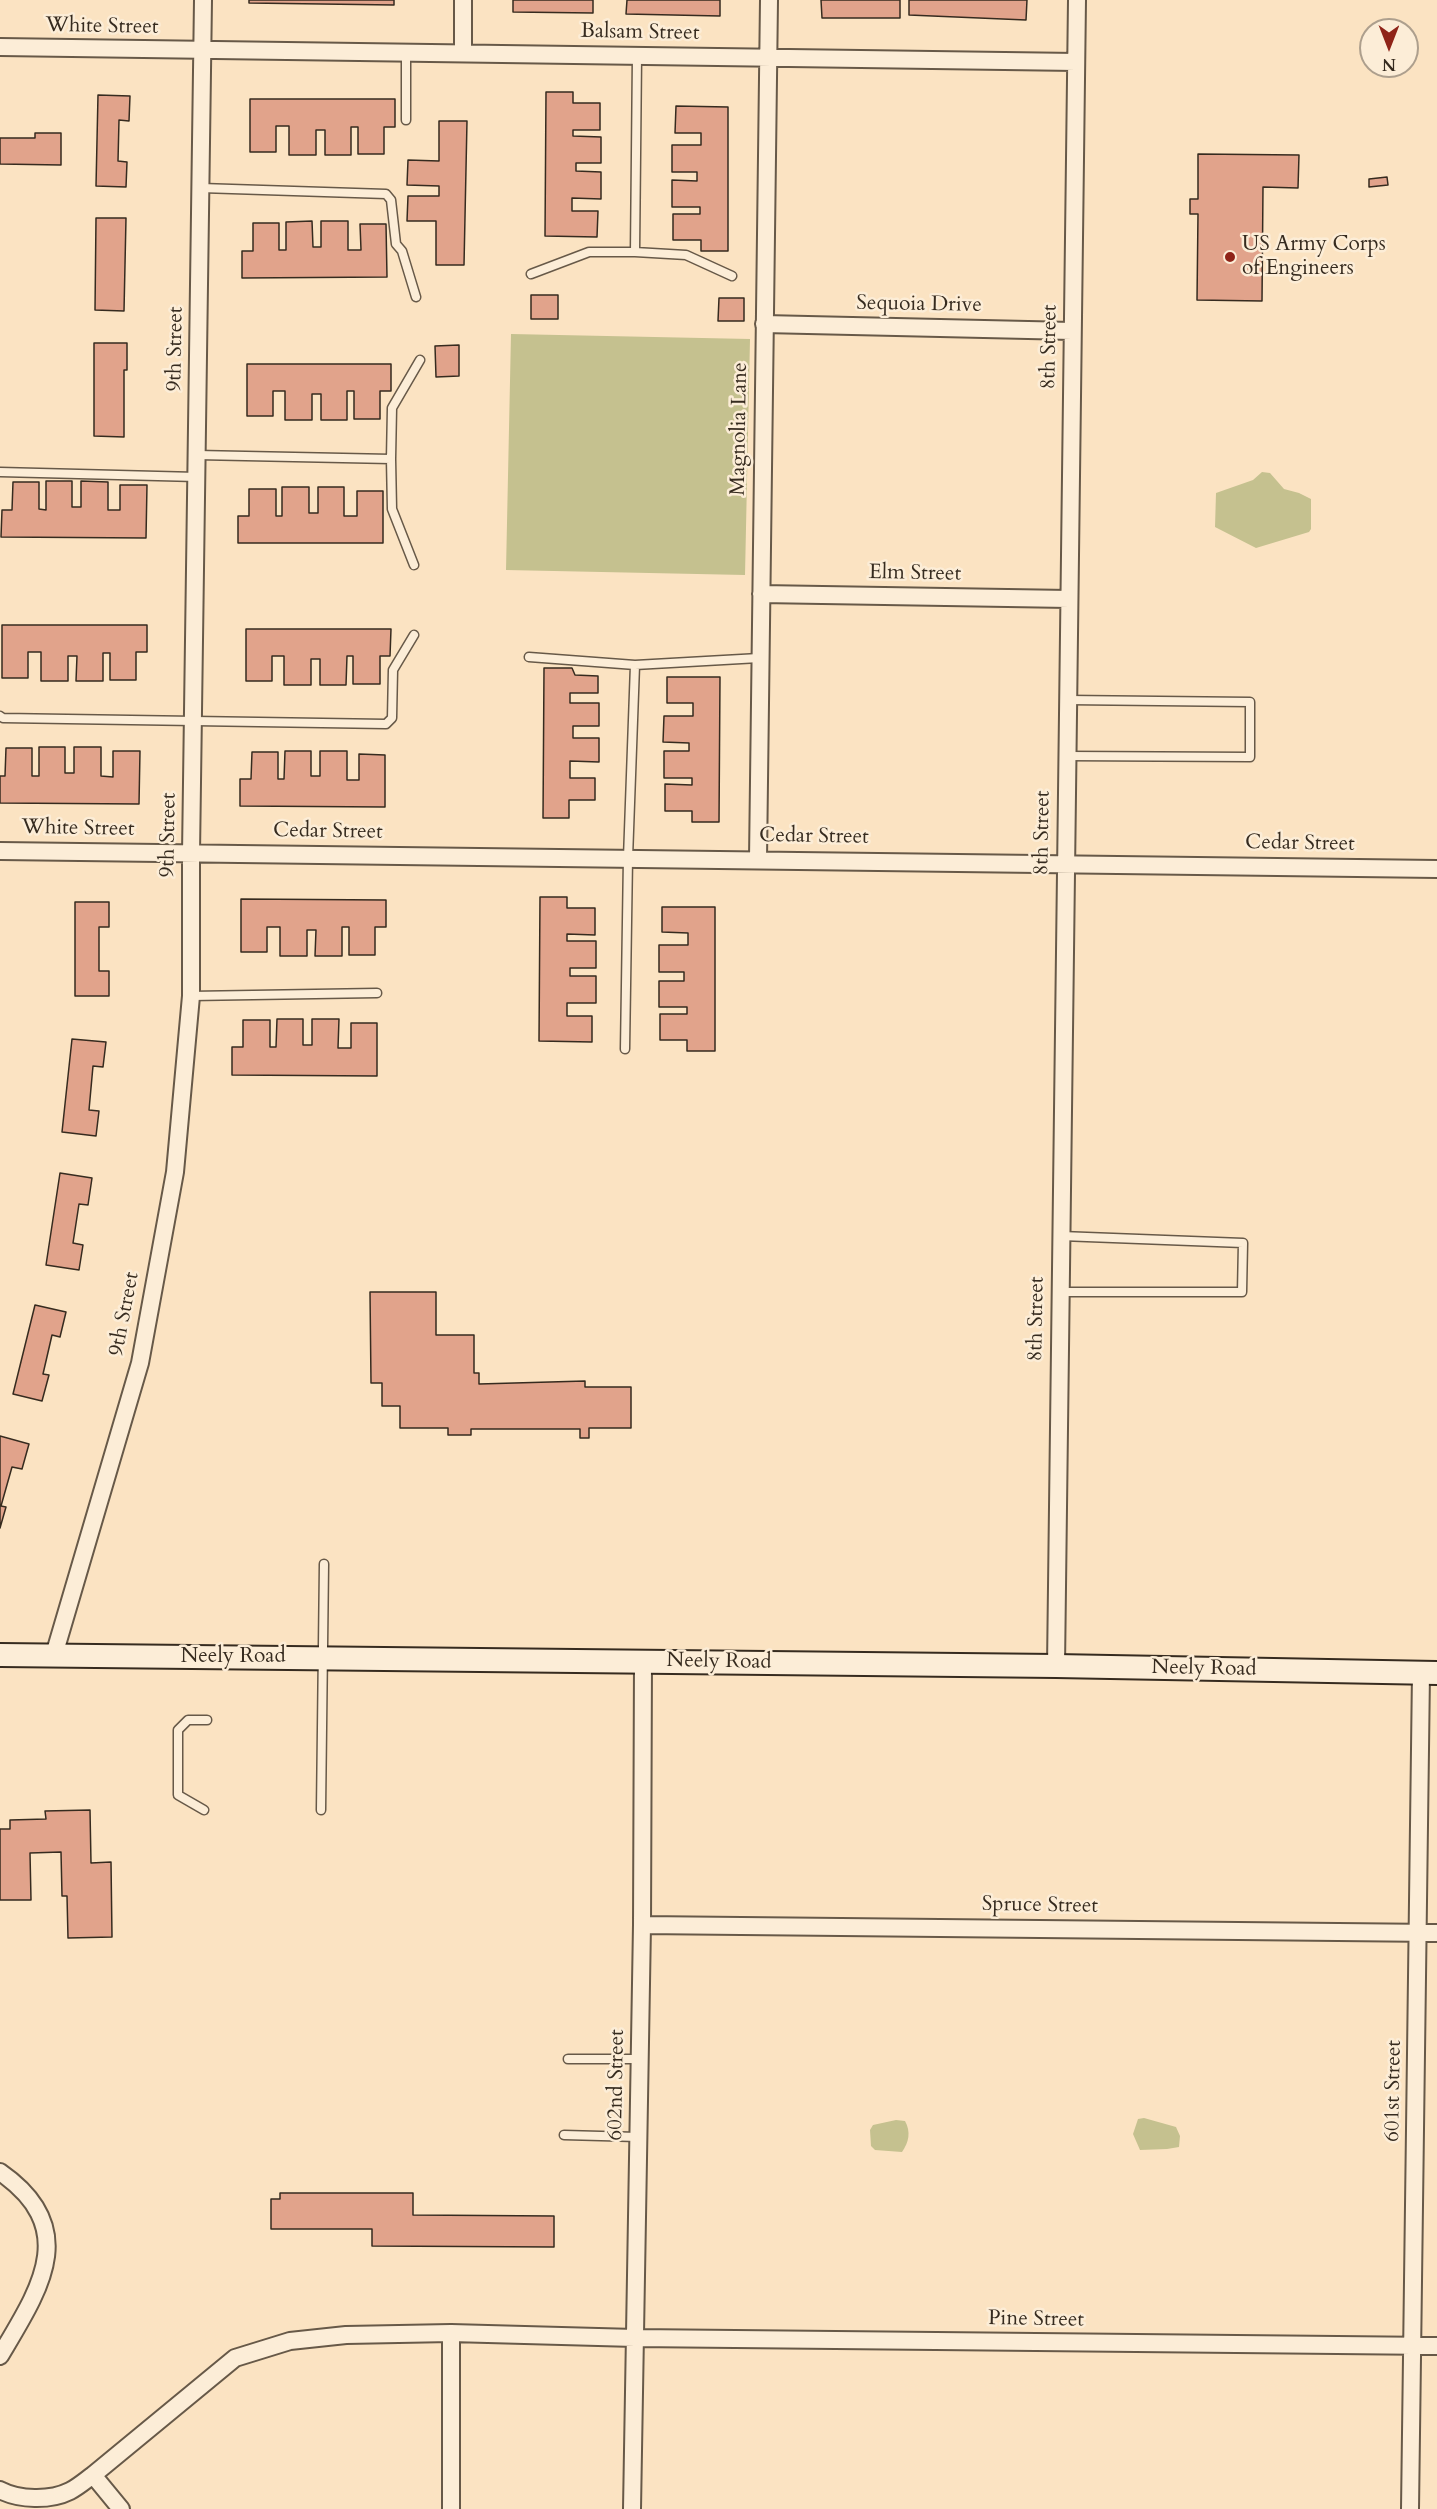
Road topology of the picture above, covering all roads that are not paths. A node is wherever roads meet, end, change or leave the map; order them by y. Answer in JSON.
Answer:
{"nodes":[{"id":1,"x":203,"y":0,"type":"edge"},
{"id":2,"x":463,"y":0,"type":"edge"},
{"id":3,"x":769,"y":0,"type":"edge"},
{"id":4,"x":1077,"y":0,"type":"edge"},
{"id":5,"x":0,"y":47,"type":"edge"},
{"id":6,"x":203,"y":51,"type":"junction"},
{"id":7,"x":406,"y":52,"type":"junction"},
{"id":8,"x":463,"y":53,"type":"junction"},
{"id":9,"x":637,"y":55,"type":"junction"},
{"id":10,"x":768,"y":57,"type":"junction"},
{"id":11,"x":1076,"y":63,"type":"junction"},
{"id":12,"x":406,"y":120,"type":"dead end"},
{"id":13,"x":201,"y":188,"type":"junction"},
{"id":14,"x":635,"y":252,"type":"junction"},
{"id":15,"x":531,"y":274,"type":"dead end"},
{"id":16,"x":732,"y":276,"type":"dead end"},
{"id":17,"x":416,"y":297,"type":"dead end"},
{"id":18,"x":764,"y":324,"type":"junction"},
{"id":19,"x":1072,"y":331,"type":"junction"},
{"id":20,"x":420,"y":360,"type":"dead end"},
{"id":21,"x":197,"y":455,"type":"junction"},
{"id":22,"x":391,"y":459,"type":"junction"},
{"id":23,"x":0,"y":472,"type":"edge"},
{"id":24,"x":197,"y":477,"type":"junction"},
{"id":25,"x":414,"y":565,"type":"dead end"},
{"id":26,"x":761,"y":594,"type":"junction"},
{"id":27,"x":1069,"y":599,"type":"junction"},
{"id":28,"x":414,"y":635,"type":"dead end"},
{"id":29,"x":529,"y":657,"type":"dead end"},
{"id":30,"x":759,"y":658,"type":"junction"},
{"id":31,"x":636,"y":665,"type":"junction"},
{"id":32,"x":1067,"y":700,"type":"junction"},
{"id":33,"x":0,"y":716,"type":"edge"},
{"id":34,"x":193,"y":719,"type":"junction"},
{"id":35,"x":1067,"y":756,"type":"junction"},
{"id":36,"x":0,"y":851,"type":"edge"},
{"id":37,"x":191,"y":853,"type":"junction"},
{"id":38,"x":628,"y":858,"type":"junction"},
{"id":39,"x":758,"y":859,"type":"junction"},
{"id":40,"x":1065,"y":863,"type":"junction"},
{"id":41,"x":1437,"y":869,"type":"edge"},
{"id":42,"x":377,"y":993,"type":"dead end"},
{"id":43,"x":192,"y":996,"type":"junction"},
{"id":44,"x":625,"y":1049,"type":"dead end"},
{"id":45,"x":1061,"y":1236,"type":"junction"},
{"id":46,"x":1061,"y":1292,"type":"junction"},
{"id":47,"x":324,"y":1564,"type":"dead end"},
{"id":48,"x":0,"y":1655,"type":"edge"},
{"id":49,"x":54,"y":1655,"type":"junction"},
{"id":50,"x":323,"y":1658,"type":"junction"},
{"id":51,"x":643,"y":1661,"type":"junction"},
{"id":52,"x":1056,"y":1666,"type":"junction"},
{"id":53,"x":1429,"y":1673,"type":"edge"},
{"id":54,"x":207,"y":1720,"type":"dead end"},
{"id":55,"x":204,"y":1810,"type":"dead end"},
{"id":56,"x":321,"y":1810,"type":"dead end"},
{"id":57,"x":642,"y":1925,"type":"junction"},
{"id":58,"x":1419,"y":1932,"type":"junction"},
{"id":59,"x":1437,"y":1933,"type":"edge"},
{"id":60,"x":568,"y":2059,"type":"dead end"},
{"id":61,"x":640,"y":2059,"type":"junction"},
{"id":62,"x":564,"y":2135,"type":"dead end"},
{"id":63,"x":638,"y":2137,"type":"junction"},
{"id":64,"x":0,"y":2172,"type":"edge"},
{"id":65,"x":451,"y":2333,"type":"junction"},
{"id":66,"x":634,"y":2338,"type":"junction"},
{"id":67,"x":1413,"y":2346,"type":"junction"},
{"id":68,"x":1437,"y":2346,"type":"edge"},
{"id":69,"x":0,"y":2356,"type":"edge"},
{"id":70,"x":93,"y":2475,"type":"junction"},
{"id":71,"x":0,"y":2490,"type":"edge"},
{"id":72,"x":121,"y":2509,"type":"edge"},
{"id":73,"x":451,"y":2509,"type":"edge"},
{"id":74,"x":632,"y":2509,"type":"edge"},
{"id":75,"x":1410,"y":2509,"type":"edge"}],
"edges":[{"from":1,"to":6,"type":"street","name":"9th Street"},
{"from":2,"to":8,"type":"street"},
{"from":3,"to":10,"type":"street","name":"Magnolia Lane"},
{"from":4,"to":11,"type":"street","name":"8th Street"},
{"from":5,"to":6,"type":"street","name":"White Street"},
{"from":6,"to":7,"type":"street","name":"Balsam Street"},
{"from":6,"to":13,"type":"street","name":"9th Street"},
{"from":7,"to":8,"type":"street","name":"Balsam Street"},
{"from":7,"to":12,"type":"lane"},
{"from":8,"to":9,"type":"street","name":"Balsam Street"},
{"from":9,"to":10,"type":"street","name":"Balsam Street"},
{"from":9,"to":14,"type":"lane"},
{"from":10,"to":11,"type":"street","name":"Balsam Street"},
{"from":10,"to":18,"type":"street","name":"Magnolia Lane"},
{"from":11,"to":19,"type":"street","name":"8th Street"},
{"from":13,"to":17,"type":"lane"},
{"from":13,"to":21,"type":"street","name":"9th Street"},
{"from":14,"to":15,"type":"lane"},
{"from":14,"to":16,"type":"lane"},
{"from":18,"to":19,"type":"street","name":"Sequoia Drive"},
{"from":18,"to":26,"type":"street","name":"Magnolia Lane"},
{"from":19,"to":27,"type":"street","name":"8th Street"},
{"from":20,"to":22,"type":"lane"},
{"from":21,"to":22,"type":"lane"},
{"from":21,"to":24,"type":"street","name":"9th Street"},
{"from":22,"to":25,"type":"lane"},
{"from":23,"to":24,"type":"lane"},
{"from":24,"to":34,"type":"street","name":"9th Street"},
{"from":26,"to":27,"type":"street","name":"Elm Street"},
{"from":26,"to":30,"type":"street","name":"Magnolia Lane"},
{"from":27,"to":32,"type":"street","name":"8th Street"},
{"from":28,"to":34,"type":"lane"},
{"from":29,"to":31,"type":"lane"},
{"from":30,"to":31,"type":"lane"},
{"from":30,"to":39,"type":"street","name":"Magnolia Lane"},
{"from":31,"to":38,"type":"lane"},
{"from":32,"to":35,"type":"street","name":"8th Street"},
{"from":32,"to":35,"type":"lane"},
{"from":33,"to":34,"type":"lane"},
{"from":34,"to":37,"type":"street","name":"9th Street"},
{"from":35,"to":40,"type":"street","name":"8th Street"},
{"from":36,"to":37,"type":"street","name":"White Street"},
{"from":37,"to":38,"type":"street","name":"Cedar Street"},
{"from":37,"to":43,"type":"street","name":"9th Street"},
{"from":38,"to":39,"type":"street","name":"Cedar Street"},
{"from":38,"to":44,"type":"lane"},
{"from":39,"to":40,"type":"street","name":"Cedar Street"},
{"from":40,"to":41,"type":"street","name":"Cedar Street"},
{"from":40,"to":45,"type":"street","name":"8th Street"},
{"from":42,"to":43,"type":"lane"},
{"from":43,"to":49,"type":"street","name":"9th Street"},
{"from":45,"to":46,"type":"street","name":"8th Street"},
{"from":45,"to":46,"type":"lane"},
{"from":46,"to":52,"type":"street","name":"8th Street"},
{"from":47,"to":50,"type":"lane"},
{"from":48,"to":49,"type":"street","name":"Neely Road"},
{"from":49,"to":50,"type":"street","name":"Neely Road"},
{"from":50,"to":51,"type":"street","name":"Neely Road"},
{"from":50,"to":56,"type":"lane"},
{"from":51,"to":52,"type":"street","name":"Neely Road"},
{"from":51,"to":57,"type":"street","name":"602nd Street"},
{"from":52,"to":53,"type":"street","name":"Neely Road"},
{"from":53,"to":58,"type":"street","name":"601st Street"},
{"from":54,"to":55,"type":"lane"},
{"from":57,"to":58,"type":"street","name":"Spruce Street"},
{"from":57,"to":61,"type":"street","name":"602nd Street"},
{"from":58,"to":59,"type":"street","name":"Spruce Street"},
{"from":58,"to":67,"type":"street","name":"601st Street"},
{"from":60,"to":61,"type":"lane"},
{"from":61,"to":63,"type":"street","name":"602nd Street"},
{"from":62,"to":63,"type":"lane"},
{"from":63,"to":66,"type":"street","name":"602nd Street"},
{"from":64,"to":69,"type":"street"},
{"from":65,"to":66,"type":"street","name":"Pine Street"},
{"from":65,"to":70,"type":"street","name":"Pine Street"},
{"from":65,"to":73,"type":"street"},
{"from":66,"to":67,"type":"street","name":"Pine Street"},
{"from":66,"to":74,"type":"street","name":"602nd Street"},
{"from":67,"to":68,"type":"street","name":"Pine Street"},
{"from":67,"to":75,"type":"street","name":"601st Street"},
{"from":70,"to":71,"type":"street","name":"Pine Street"},
{"from":70,"to":72,"type":"street"}]}
